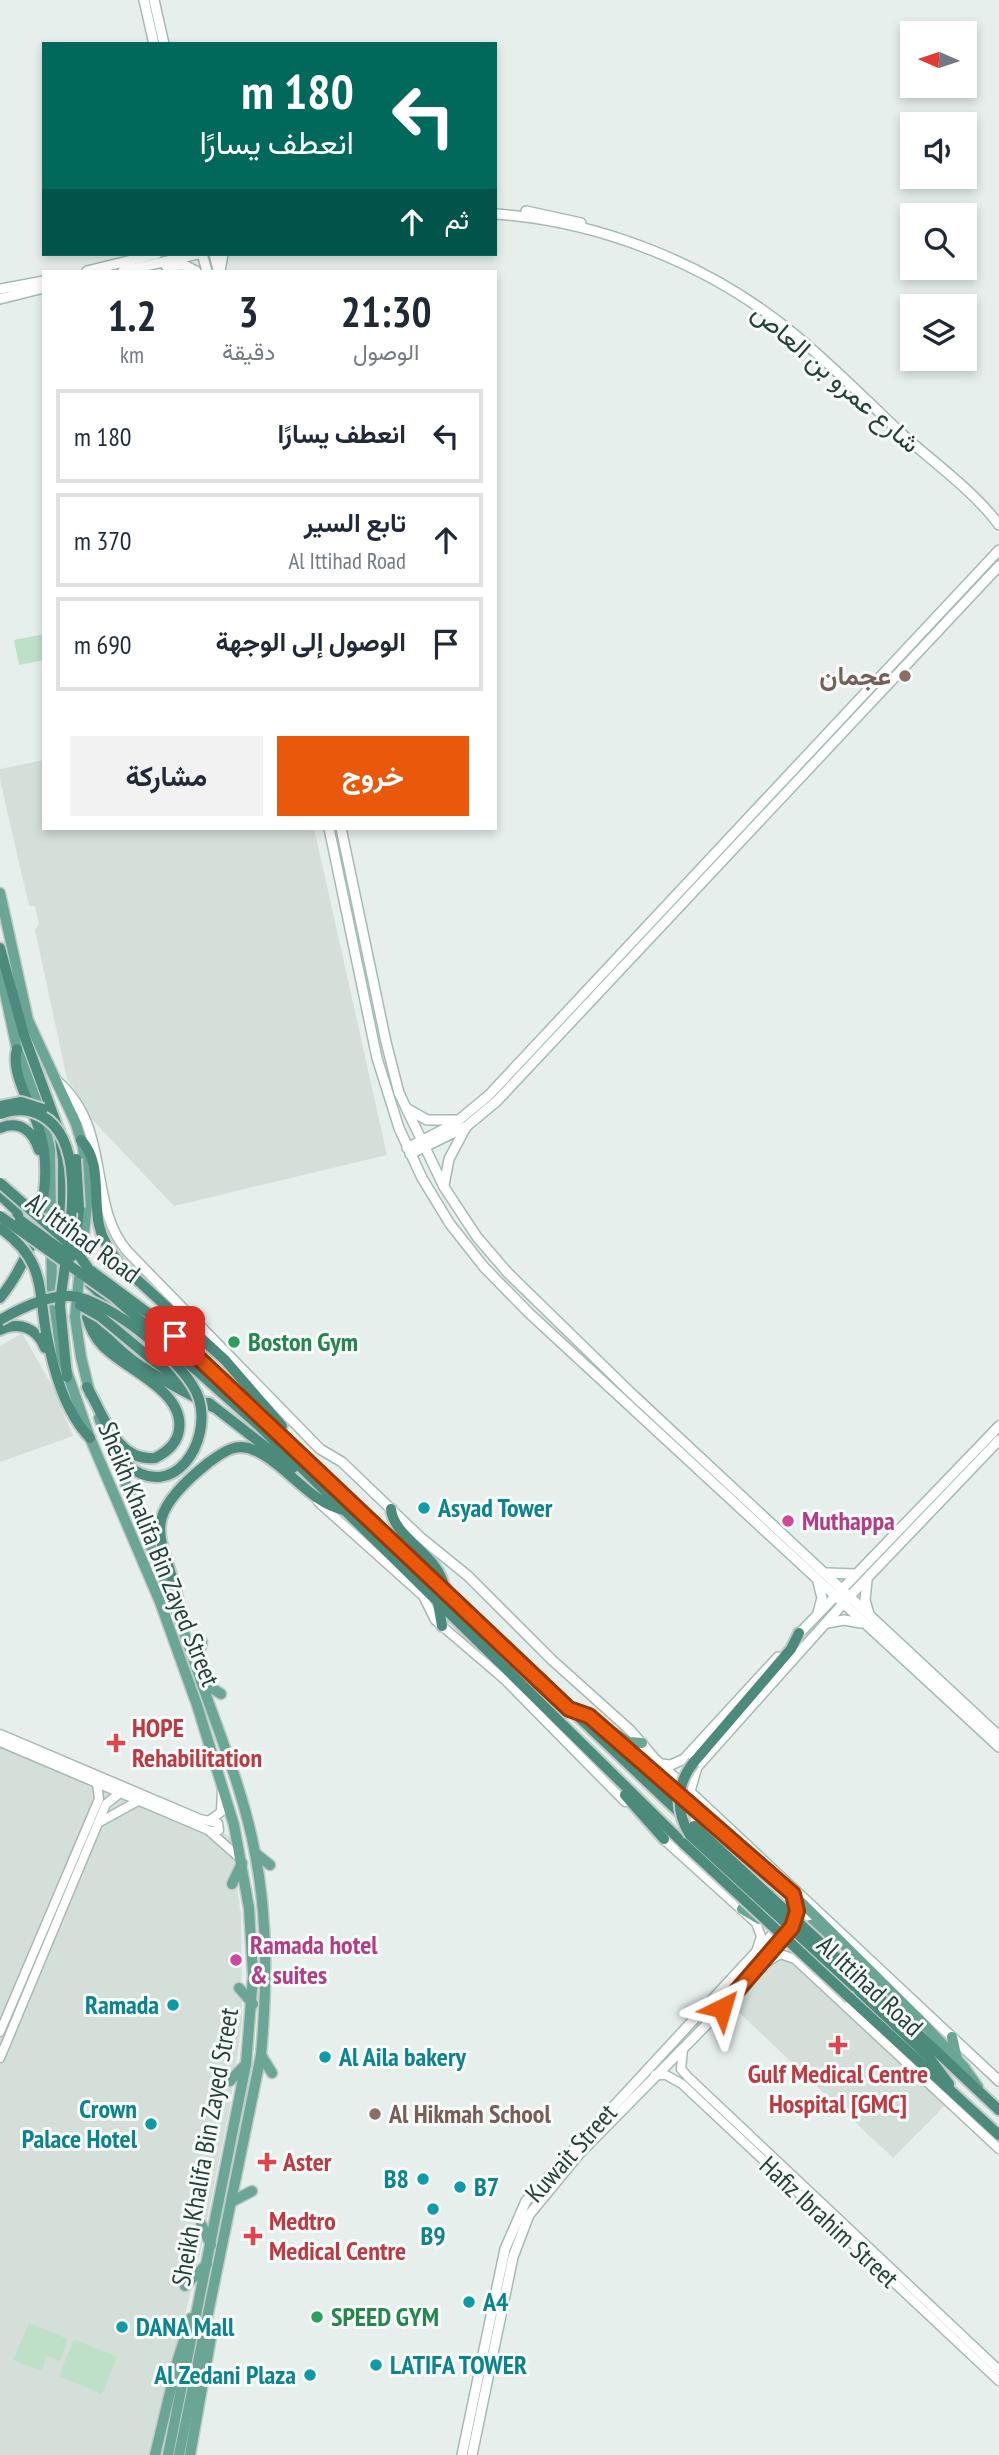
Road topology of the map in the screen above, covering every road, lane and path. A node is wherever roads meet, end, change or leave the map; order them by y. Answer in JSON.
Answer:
{"nodes":[{"id":1,"x":144,"y":0,"type":"edge"},
{"id":2,"x":154,"y":0,"type":"edge"},
{"id":3,"x":154,"y":42,"type":"edge"},
{"id":4,"x":164,"y":42,"type":"edge"},
{"id":5,"x":497,"y":208,"type":"edge"},
{"id":6,"x":497,"y":214,"type":"edge"},
{"id":7,"x":149,"y":256,"type":"edge"},
{"id":8,"x":191,"y":256,"type":"edge"},
{"id":9,"x":137,"y":268,"type":"junction"},
{"id":10,"x":91,"y":270,"type":"edge"},
{"id":11,"x":128,"y":270,"type":"edge"},
{"id":12,"x":194,"y":270,"type":"edge"},
{"id":13,"x":42,"y":281,"type":"edge"},
{"id":14,"x":42,"y":288,"type":"edge"},
{"id":15,"x":0,"y":289,"type":"edge"},
{"id":16,"x":0,"y":299,"type":"edge"},
{"id":17,"x":999,"y":514,"type":"edge"},
{"id":18,"x":999,"y":525,"type":"edge"},
{"id":19,"x":999,"y":550,"type":"edge"},
{"id":20,"x":999,"y":566,"type":"edge"},
{"id":21,"x":836,"y":726,"type":"junction"},
{"id":22,"x":815,"y":763,"type":"junction"},
{"id":23,"x":332,"y":830,"type":"edge"},
{"id":24,"x":333,"y":830,"type":"edge"},
{"id":25,"x":342,"y":830,"type":"edge"},
{"id":26,"x":348,"y":856,"type":"junction"},
{"id":27,"x":712,"y":858,"type":"junction"},
{"id":28,"x":0,"y":893,"type":"edge"},
{"id":29,"x":687,"y":901,"type":"junction"},
{"id":30,"x":0,"y":948,"type":"edge"},
{"id":31,"x":0,"y":970,"type":"edge"},
{"id":32,"x":17,"y":1049,"type":"junction"},
{"id":33,"x":52,"y":1077,"type":"junction"},
{"id":34,"x":0,"y":1106,"type":"edge"},
{"id":35,"x":404,"y":1106,"type":"junction"},
{"id":36,"x":0,"y":1114,"type":"edge"},
{"id":37,"x":463,"y":1122,"type":"junction"},
{"id":38,"x":0,"y":1128,"type":"edge"},
{"id":39,"x":81,"y":1140,"type":"junction"},
{"id":40,"x":422,"y":1145,"type":"junction"},
{"id":41,"x":409,"y":1151,"type":"junction"},
{"id":42,"x":45,"y":1180,"type":"junction"},
{"id":43,"x":0,"y":1183,"type":"edge"},
{"id":44,"x":444,"y":1187,"type":"junction"},
{"id":45,"x":0,"y":1195,"type":"edge"},
{"id":46,"x":0,"y":1206,"type":"edge"},
{"id":47,"x":0,"y":1216,"type":"edge"},
{"id":48,"x":20,"y":1220,"type":"junction"},
{"id":49,"x":0,"y":1228,"type":"edge"},
{"id":50,"x":84,"y":1274,"type":"junction"},
{"id":51,"x":0,"y":1298,"type":"edge"},
{"id":52,"x":55,"y":1303,"type":"junction"},
{"id":53,"x":85,"y":1304,"type":"junction"},
{"id":54,"x":0,"y":1321,"type":"edge"},
{"id":55,"x":0,"y":1330,"type":"edge"},
{"id":56,"x":145,"y":1337,"type":"junction"},
{"id":57,"x":51,"y":1362,"type":"junction"},
{"id":58,"x":67,"y":1377,"type":"junction"},
{"id":59,"x":87,"y":1387,"type":"junction"},
{"id":60,"x":213,"y":1407,"type":"junction"},
{"id":61,"x":100,"y":1420,"type":"junction"},
{"id":62,"x":259,"y":1420,"type":"junction"},
{"id":63,"x":999,"y":1426,"type":"edge"},
{"id":64,"x":90,"y":1438,"type":"junction"},
{"id":65,"x":999,"y":1440,"type":"edge"},
{"id":66,"x":973,"y":1454,"type":"junction"},
{"id":67,"x":319,"y":1471,"type":"junction"},
{"id":68,"x":317,"y":1489,"type":"junction"},
{"id":69,"x":950,"y":1493,"type":"junction"},
{"id":70,"x":391,"y":1509,"type":"junction"},
{"id":71,"x":818,"y":1574,"type":"junction"},
{"id":72,"x":856,"y":1574,"type":"junction"},
{"id":73,"x":868,"y":1578,"type":"junction"},
{"id":74,"x":445,"y":1590,"type":"junction"},
{"id":75,"x":838,"y":1593,"type":"junction"},
{"id":76,"x":846,"y":1601,"type":"junction"},
{"id":77,"x":438,"y":1604,"type":"junction"},
{"id":78,"x":818,"y":1614,"type":"junction"},
{"id":79,"x":181,"y":1618,"type":"junction"},
{"id":80,"x":868,"y":1621,"type":"junction"},
{"id":81,"x":825,"y":1624,"type":"junction"},
{"id":82,"x":442,"y":1626,"type":"junction"},
{"id":83,"x":799,"y":1633,"type":"junction"},
{"id":84,"x":202,"y":1642,"type":"dead end"},
{"id":85,"x":196,"y":1664,"type":"junction"},
{"id":86,"x":201,"y":1681,"type":"junction"},
{"id":87,"x":221,"y":1694,"type":"dead end"},
{"id":88,"x":569,"y":1709,"type":"junction"},
{"id":89,"x":595,"y":1722,"type":"junction"},
{"id":90,"x":0,"y":1734,"type":"edge"},
{"id":91,"x":999,"y":1736,"type":"edge"},
{"id":92,"x":0,"y":1742,"type":"edge"},
{"id":93,"x":642,"y":1743,"type":"junction"},
{"id":94,"x":999,"y":1747,"type":"edge"},
{"id":95,"x":681,"y":1761,"type":"junction"},
{"id":96,"x":660,"y":1764,"type":"junction"},
{"id":97,"x":693,"y":1767,"type":"junction"},
{"id":98,"x":614,"y":1774,"type":"junction"},
{"id":99,"x":97,"y":1783,"type":"junction"},
{"id":100,"x":222,"y":1783,"type":"junction"},
{"id":101,"x":690,"y":1791,"type":"junction"},
{"id":102,"x":120,"y":1793,"type":"junction"},
{"id":103,"x":102,"y":1801,"type":"junction"},
{"id":104,"x":138,"y":1801,"type":"junction"},
{"id":105,"x":701,"y":1802,"type":"junction"},
{"id":106,"x":708,"y":1819,"type":"junction"},
{"id":107,"x":210,"y":1821,"type":"junction"},
{"id":108,"x":98,"y":1823,"type":"junction"},
{"id":109,"x":208,"y":1830,"type":"junction"},
{"id":110,"x":664,"y":1839,"type":"junction"},
{"id":111,"x":255,"y":1853,"type":"junction"},
{"id":112,"x":242,"y":1861,"type":"junction"},
{"id":113,"x":270,"y":1865,"type":"dead end"},
{"id":114,"x":771,"y":1876,"type":"junction"},
{"id":115,"x":232,"y":1884,"type":"dead end"},
{"id":116,"x":793,"y":1894,"type":"junction"},
{"id":117,"x":742,"y":1909,"type":"junction"},
{"id":118,"x":796,"y":1915,"type":"junction"},
{"id":119,"x":815,"y":1916,"type":"junction"},
{"id":120,"x":845,"y":1947,"type":"junction"},
{"id":121,"x":752,"y":1958,"type":"junction"},
{"id":122,"x":817,"y":1976,"type":"junction"},
{"id":123,"x":734,"y":1978,"type":"junction"},
{"id":124,"x":858,"y":1984,"type":"junction"},
{"id":125,"x":239,"y":1988,"type":"dead end"},
{"id":126,"x":739,"y":1988,"type":"junction"},
{"id":127,"x":253,"y":2004,"type":"junction"},
{"id":128,"x":722,"y":2008,"type":"junction"},
{"id":129,"x":0,"y":2032,"type":"edge"},
{"id":130,"x":952,"y":2037,"type":"junction"},
{"id":131,"x":683,"y":2047,"type":"junction"},
{"id":132,"x":898,"y":2052,"type":"junction"},
{"id":133,"x":261,"y":2055,"type":"junction"},
{"id":134,"x":0,"y":2058,"type":"edge"},
{"id":135,"x":957,"y":2060,"type":"junction"},
{"id":136,"x":916,"y":2061,"type":"junction"},
{"id":137,"x":247,"y":2064,"type":"junction"},
{"id":138,"x":681,"y":2069,"type":"junction"},
{"id":139,"x":272,"y":2073,"type":"dead end"},
{"id":140,"x":655,"y":2075,"type":"junction"},
{"id":141,"x":675,"y":2078,"type":"junction"},
{"id":142,"x":230,"y":2081,"type":"dead end"},
{"id":143,"x":999,"y":2081,"type":"edge"},
{"id":144,"x":981,"y":2094,"type":"junction"},
{"id":145,"x":956,"y":2096,"type":"junction"},
{"id":146,"x":617,"y":2102,"type":"junction"},
{"id":147,"x":999,"y":2110,"type":"edge"},
{"id":148,"x":610,"y":2123,"type":"junction"},
{"id":149,"x":590,"y":2129,"type":"junction"},
{"id":150,"x":999,"y":2135,"type":"edge"},
{"id":151,"x":999,"y":2149,"type":"edge"},
{"id":152,"x":580,"y":2153,"type":"junction"},
{"id":153,"x":252,"y":2190,"type":"dead end"},
{"id":154,"x":233,"y":2201,"type":"junction"},
{"id":155,"x":201,"y":2224,"type":"dead end"},
{"id":156,"x":211,"y":2245,"type":"junction"},
{"id":157,"x":207,"y":2264,"type":"junction"},
{"id":158,"x":185,"y":2286,"type":"dead end"},
{"id":159,"x":200,"y":2299,"type":"junction"},
{"id":160,"x":212,"y":2305,"type":"junction"},
{"id":161,"x":999,"y":2370,"type":"edge"},
{"id":162,"x":999,"y":2381,"type":"edge"},
{"id":163,"x":152,"y":2439,"type":"dead end"},
{"id":164,"x":155,"y":2453,"type":"edge"},
{"id":165,"x":168,"y":2455,"type":"edge"},
{"id":166,"x":179,"y":2455,"type":"edge"},
{"id":167,"x":190,"y":2455,"type":"edge"},
{"id":168,"x":462,"y":2455,"type":"edge"},
{"id":169,"x":472,"y":2455,"type":"edge"}],
"edges":[{"from":1,"to":3,"type":"main road"},
{"from":2,"to":4,"type":"main road"},
{"from":5,"to":17,"type":"main road","name":"شارع عمرو بن العاص"},
{"from":6,"to":18,"type":"main road","name":"شارع عمرو بن العاص"},
{"from":7,"to":10,"type":"main road"},
{"from":8,"to":9,"type":"main road"},
{"from":9,"to":11,"type":"main road"},
{"from":9,"to":12,"type":"main road"},
{"from":13,"to":15,"type":"main road"},
{"from":14,"to":16,"type":"main road"},
{"from":19,"to":21,"type":"main road"},
{"from":20,"to":22,"type":"main road"},
{"from":21,"to":22,"type":"main road"},
{"from":21,"to":27,"type":"main road"},
{"from":22,"to":29,"type":"main road"},
{"from":23,"to":41,"type":"main road"},
{"from":24,"to":26,"type":"main road"},
{"from":25,"to":26,"type":"main road"},
{"from":26,"to":35,"type":"main road"},
{"from":27,"to":29,"type":"main road"},
{"from":27,"to":37,"type":"main road"},
{"from":28,"to":33,"type":"main road","name":"Sheikh Khalifa Bin Zayed Street"},
{"from":29,"to":37,"type":"main road"},
{"from":30,"to":53,"type":"highway"},
{"from":31,"to":32,"type":"main road","name":"Sheikh Khalifa Bin Zayed Street"},
{"from":32,"to":42,"type":"highway"},
{"from":32,"to":58,"type":"main road","name":"Sheikh Khalifa Bin Zayed Street"},
{"from":33,"to":39,"type":"main road","name":"Sheikh Khalifa Bin Zayed Street"},
{"from":33,"to":70,"type":"main road"},
{"from":34,"to":50,"type":"highway","bridge":true},
{"from":35,"to":37,"type":"main road"},
{"from":35,"to":40,"type":"main road"},
{"from":36,"to":52,"type":"highway","bridge":true},
{"from":37,"to":40,"type":"main road"},
{"from":37,"to":44,"type":"main road"},
{"from":38,"to":42,"type":"highway"},
{"from":39,"to":50,"type":"main road","name":"Sheikh Khalifa Bin Zayed Street"},
{"from":39,"to":67,"type":"highway"},
{"from":40,"to":41,"type":"main road"},
{"from":40,"to":44,"type":"main road"},
{"from":41,"to":71,"type":"main road"},
{"from":42,"to":51,"type":"highway"},
{"from":43,"to":50,"type":"highway","bridge":true},
{"from":44,"to":71,"type":"main road"},
{"from":45,"to":48,"type":"highway"},
{"from":46,"to":48,"type":"highway","name":"Al Ittihad Road"},
{"from":47,"to":50,"type":"highway","name":"Al Ittihad Road","bridge":true},
{"from":48,"to":50,"type":"highway","name":"Al Ittihad Road","bridge":true},
{"from":49,"to":57,"type":"highway","bridge":true},
{"from":50,"to":56,"type":"highway","bridge":true},
{"from":50,"to":59,"type":"main road","name":"Sheikh Khalifa Bin Zayed Street","bridge":true},
{"from":50,"to":62,"type":"highway","name":"Al Ittihad Road","bridge":true},
{"from":52,"to":54,"type":"highway","bridge":true},
{"from":52,"to":56,"type":"highway","bridge":true},
{"from":52,"to":58,"type":"highway"},
{"from":52,"to":60,"type":"highway","bridge":true},
{"from":53,"to":59,"type":"highway"},
{"from":53,"to":60,"type":"highway"},
{"from":55,"to":57,"type":"highway"},
{"from":56,"to":61,"type":"highway","bridge":true},
{"from":57,"to":64,"type":"highway"},
{"from":58,"to":64,"type":"main road","name":"Sheikh Khalifa Bin Zayed Street"},
{"from":59,"to":61,"type":"main road","name":"Sheikh Khalifa Bin Zayed Street"},
{"from":60,"to":68,"type":"highway"},
{"from":61,"to":79,"type":"main road","name":"Sheikh Khalifa Bin Zayed Street"},
{"from":62,"to":67,"type":"highway","name":"Al Ittihad Road"},
{"from":62,"to":68,"type":"highway","name":"Al Ittihad Road"},
{"from":63,"to":66,"type":"main road"},
{"from":64,"to":100,"type":"main road","name":"Sheikh Khalifa Bin Zayed Street"},
{"from":65,"to":69,"type":"main road"},
{"from":66,"to":69,"type":"main road"},
{"from":66,"to":72,"type":"main road"},
{"from":67,"to":74,"type":"highway","name":"Al Ittihad Road"},
{"from":68,"to":77,"type":"highway","name":"Al Ittihad Road"},
{"from":68,"to":79,"type":"highway"},
{"from":68,"to":82,"type":"street"},
{"from":69,"to":73,"type":"main road"},
{"from":70,"to":74,"type":"highway"},
{"from":70,"to":93,"type":"main road"},
{"from":71,"to":72,"type":"main road"},
{"from":71,"to":75,"type":"main road"},
{"from":71,"to":78,"type":"main road"},
{"from":72,"to":75,"type":"main road"},
{"from":73,"to":76,"type":"main road"},
{"from":73,"to":80,"type":"main road"},
{"from":74,"to":88,"type":"highway","name":"Al Ittihad Road"},
{"from":75,"to":76,"type":"main road"},
{"from":75,"to":78,"type":"main road"},
{"from":76,"to":80,"type":"main road"},
{"from":76,"to":81,"type":"main road"},
{"from":77,"to":82,"type":"highway"},
{"from":77,"to":98,"type":"highway","name":"Al Ittihad Road"},
{"from":78,"to":83,"type":"main road"},
{"from":79,"to":85,"type":"main road","name":"Sheikh Khalifa Bin Zayed Street"},
{"from":80,"to":81,"type":"main road"},
{"from":80,"to":91,"type":"main road"},
{"from":80,"to":94,"type":"main road"},
{"from":81,"to":97,"type":"main road"},
{"from":82,"to":110,"type":"street"},
{"from":83,"to":95,"type":"main road"},
{"from":83,"to":97,"type":"highway"},
{"from":84,"to":85,"type":"main road"},
{"from":85,"to":86,"type":"main road","name":"Sheikh Khalifa Bin Zayed Street"},
{"from":86,"to":87,"type":"main road"},
{"from":86,"to":111,"type":"main road","name":"Sheikh Khalifa Bin Zayed Street"},
{"from":88,"to":89,"type":"main road"},
{"from":88,"to":124,"type":"highway","name":"Al Ittihad Road","bridge":true},
{"from":89,"to":93,"type":"main road"},
{"from":89,"to":106,"type":"main road"},
{"from":90,"to":107,"type":"street"},
{"from":92,"to":99,"type":"street"},
{"from":93,"to":96,"type":"main road"},
{"from":95,"to":96,"type":"main road"},
{"from":95,"to":97,"type":"main road"},
{"from":96,"to":101,"type":"main road"},
{"from":97,"to":101,"type":"main road"},
{"from":97,"to":124,"type":"highway","bridge":true},
{"from":98,"to":110,"type":"highway"},
{"from":98,"to":136,"type":"highway","name":"Al Ittihad Road","bridge":true},
{"from":99,"to":102,"type":"street"},
{"from":99,"to":103,"type":"street"},
{"from":100,"to":107,"type":"street"},
{"from":100,"to":112,"type":"main road","name":"Sheikh Khalifa Bin Zayed Street"},
{"from":101,"to":105,"type":"main road"},
{"from":102,"to":103,"type":"street"},
{"from":102,"to":104,"type":"street"},
{"from":103,"to":108,"type":"street"},
{"from":103,"to":129,"type":"street"},
{"from":104,"to":108,"type":"street"},
{"from":104,"to":109,"type":"street"},
{"from":105,"to":106,"type":"main road"},
{"from":105,"to":130,"type":"main road"},
{"from":106,"to":114,"type":"main road"},
{"from":107,"to":109,"type":"street"},
{"from":108,"to":134,"type":"street"},
{"from":109,"to":112,"type":"street"},
{"from":110,"to":117,"type":"street"},
{"from":111,"to":113,"type":"main road"},
{"from":111,"to":133,"type":"main road","name":"Sheikh Khalifa Bin Zayed Street"},
{"from":112,"to":115,"type":"main road"},
{"from":112,"to":127,"type":"main road","name":"Sheikh Khalifa Bin Zayed Street"},
{"from":114,"to":116,"type":"main road"},
{"from":114,"to":117,"type":"main road"},
{"from":116,"to":118,"type":"main road"},
{"from":116,"to":119,"type":"main road"},
{"from":117,"to":121,"type":"street"},
{"from":118,"to":119,"type":"main road"},
{"from":118,"to":121,"type":"main road","name":"Kuwait Street"},
{"from":118,"to":126,"type":"main road","name":"Kuwait Street"},
{"from":119,"to":120,"type":"main road"},
{"from":120,"to":122,"type":"main road"},
{"from":120,"to":135,"type":"main road"},
{"from":121,"to":123,"type":"main road","name":"Kuwait Street"},
{"from":122,"to":126,"type":"street"},
{"from":122,"to":132,"type":"street"},
{"from":123,"to":128,"type":"main road"},
{"from":123,"to":146,"type":"main road","name":"Kuwait Street"},
{"from":124,"to":144,"type":"highway","name":"Al Ittihad Road"},
{"from":124,"to":145,"type":"highway"},
{"from":125,"to":127,"type":"main road"},
{"from":126,"to":128,"type":"main road","name":"Kuwait Street"},
{"from":127,"to":137,"type":"main road","name":"Sheikh Khalifa Bin Zayed Street"},
{"from":128,"to":131,"type":"main road","name":"Kuwait Street"},
{"from":130,"to":135,"type":"main road"},
{"from":130,"to":143,"type":"main road"},
{"from":131,"to":138,"type":"street"},
{"from":131,"to":140,"type":"main road","name":"Kuwait Street"},
{"from":132,"to":136,"type":"highway"},
{"from":132,"to":151,"type":"street"},
{"from":133,"to":139,"type":"main road"},
{"from":133,"to":154,"type":"main road","name":"Sheikh Khalifa Bin Zayed Street"},
{"from":135,"to":144,"type":"main road"},
{"from":136,"to":145,"type":"highway","name":"Al Ittihad Road"},
{"from":137,"to":142,"type":"main road"},
{"from":137,"to":156,"type":"main road","name":"Sheikh Khalifa Bin Zayed Street"},
{"from":138,"to":141,"type":"street"},
{"from":138,"to":161,"type":"street","name":"Hafiz Ibrahim Street"},
{"from":140,"to":141,"type":"street"},
{"from":140,"to":148,"type":"main road","name":"Kuwait Street"},
{"from":141,"to":162,"type":"street","name":"Hafiz Ibrahim Street"},
{"from":144,"to":147,"type":"highway","name":"Al Ittihad Road"},
{"from":145,"to":150,"type":"highway","name":"Al Ittihad Road"},
{"from":146,"to":148,"type":"main road"},
{"from":146,"to":149,"type":"main road","name":"Kuwait Street"},
{"from":148,"to":152,"type":"main road","name":"Kuwait Street"},
{"from":149,"to":152,"type":"main road"},
{"from":149,"to":168,"type":"main road","name":"Kuwait Street"},
{"from":152,"to":169,"type":"main road","name":"Kuwait Street"},
{"from":153,"to":154,"type":"main road"},
{"from":154,"to":160,"type":"main road","name":"Sheikh Khalifa Bin Zayed Street"},
{"from":155,"to":156,"type":"main road"},
{"from":156,"to":157,"type":"main road","name":"Sheikh Khalifa Bin Zayed Street"},
{"from":157,"to":158,"type":"main road"},
{"from":157,"to":159,"type":"main road","name":"Sheikh Khalifa Bin Zayed Street"},
{"from":159,"to":164,"type":"main road"},
{"from":159,"to":165,"type":"main road","name":"Sheikh Khalifa Bin Zayed Street"},
{"from":160,"to":166,"type":"main road","name":"Sheikh Khalifa Bin Zayed Street"},
{"from":160,"to":167,"type":"main road"},
{"from":163,"to":164,"type":"main road"}]}
